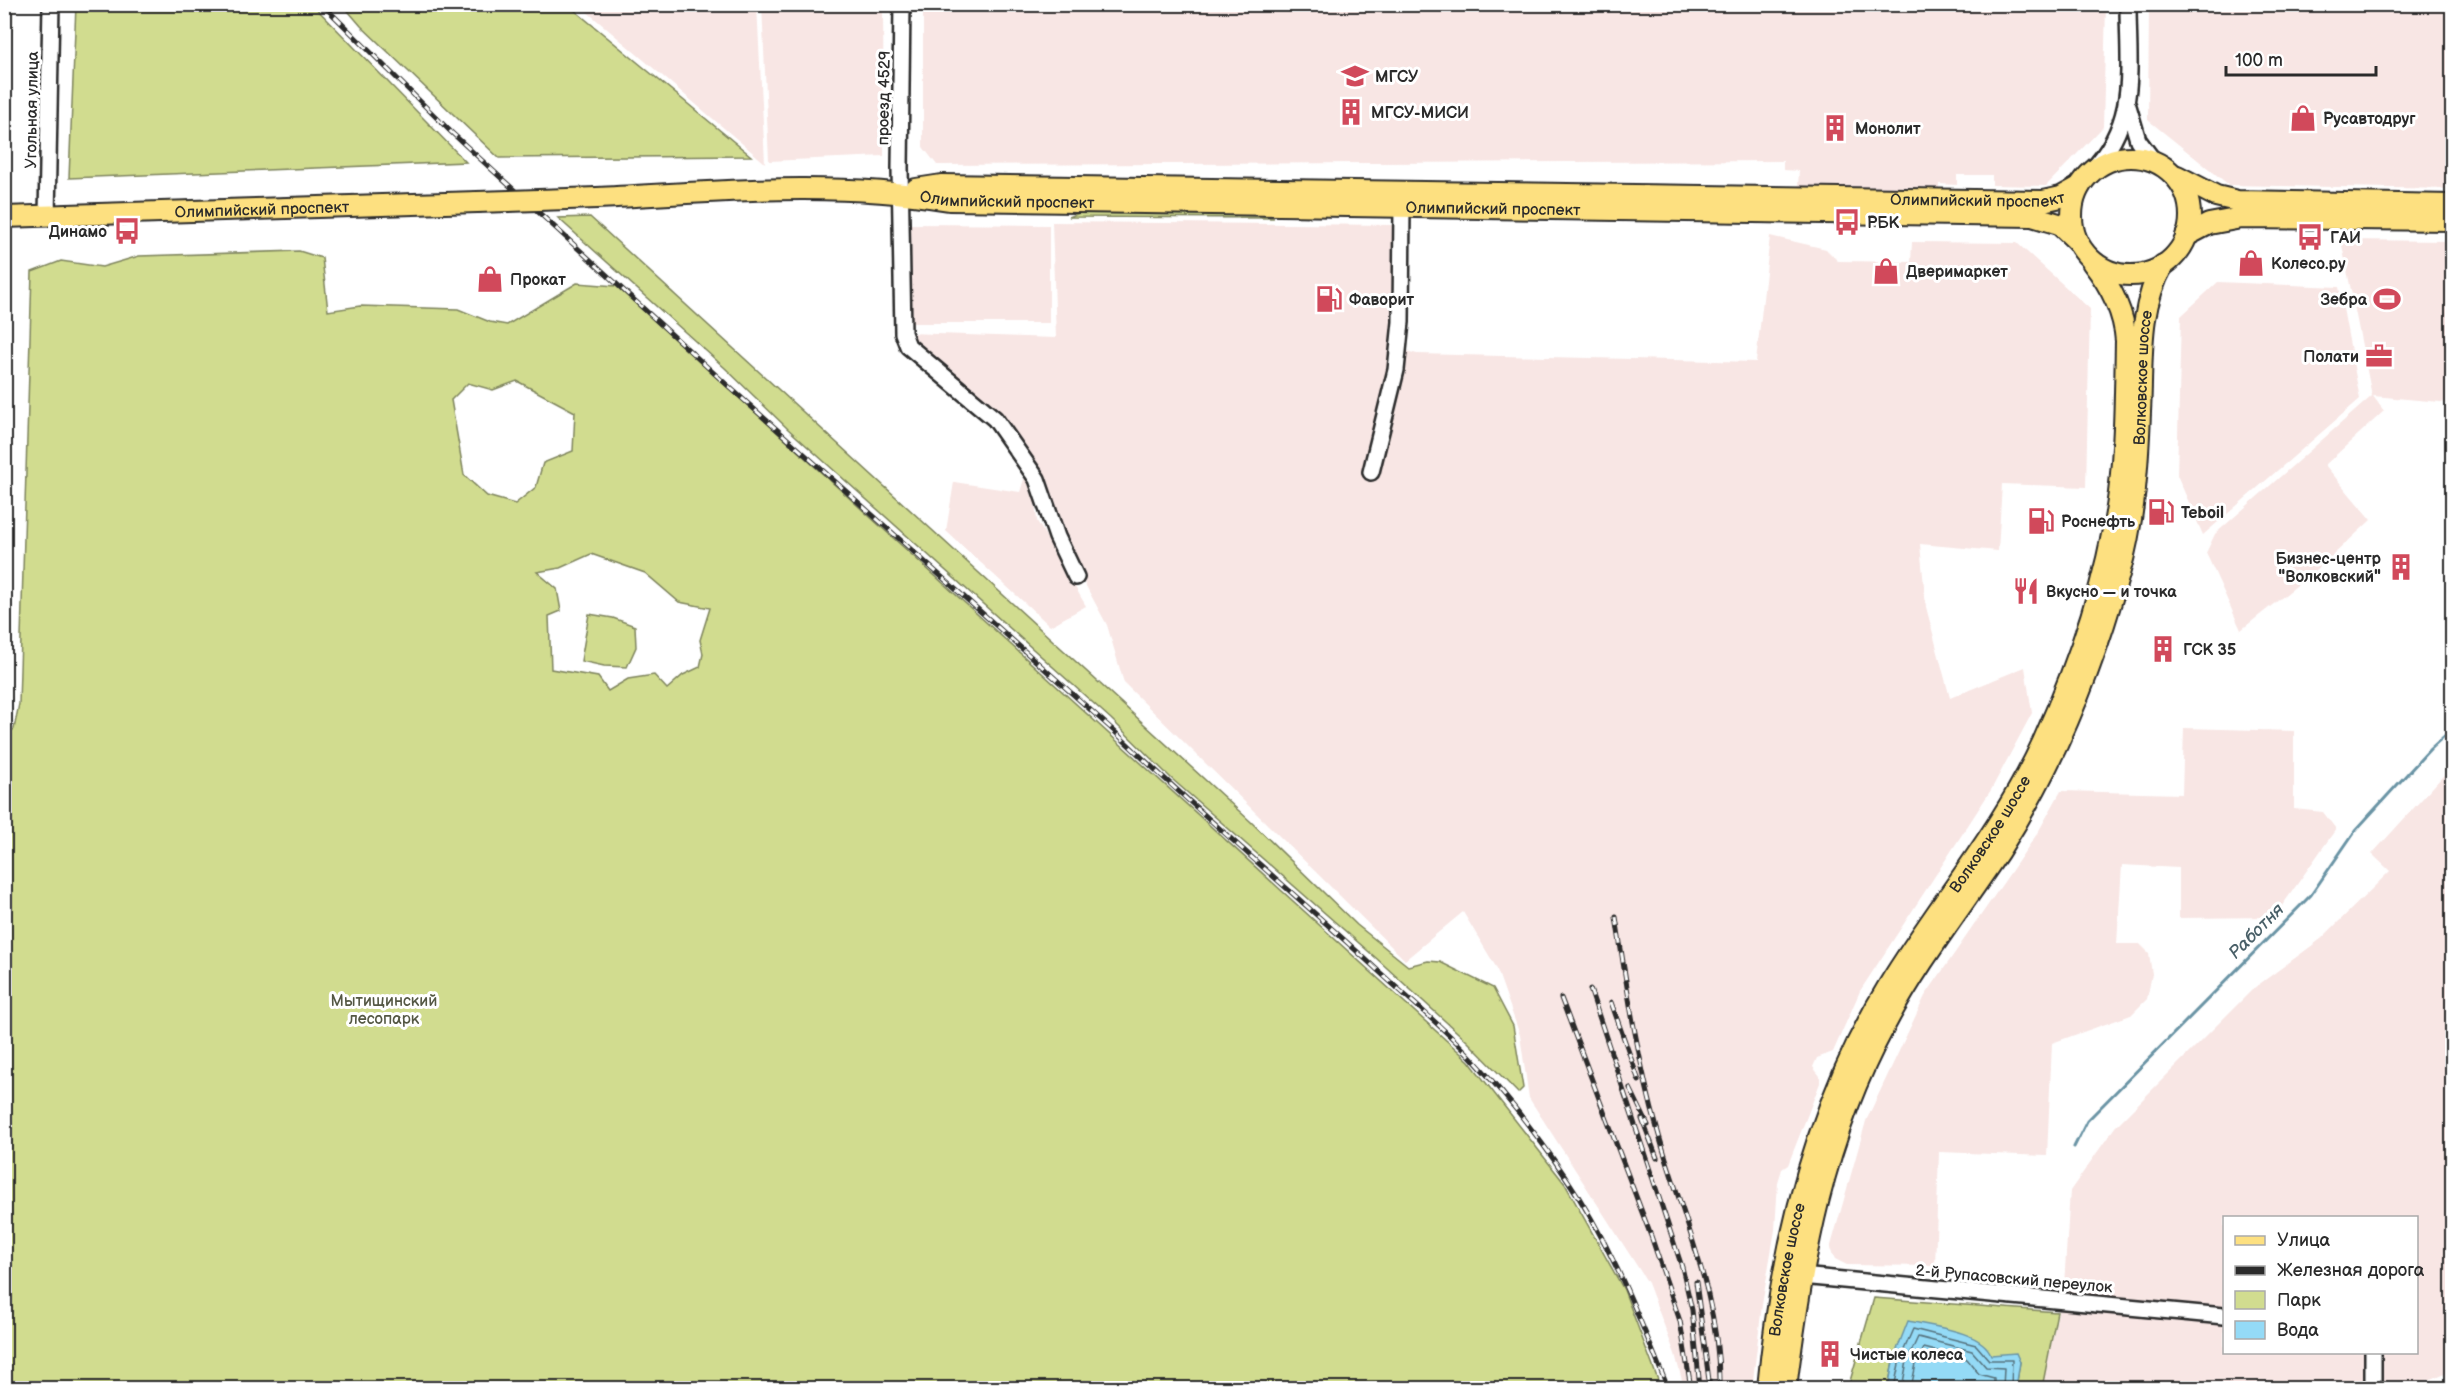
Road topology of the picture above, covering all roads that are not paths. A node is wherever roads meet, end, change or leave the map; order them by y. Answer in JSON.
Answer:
{"nodes":[{"id":1,"x":51,"y":4,"type":"edge"},
{"id":2,"x":902,"y":4,"type":"edge"},
{"id":3,"x":2128,"y":4,"type":"edge"},
{"id":4,"x":2127,"y":103,"type":"junction"},
{"id":5,"x":2155,"y":163,"type":"junction"},
{"id":6,"x":2174,"y":175,"type":"junction"},
{"id":7,"x":2085,"y":179,"type":"junction"},
{"id":8,"x":900,"y":192,"type":"junction"},
{"id":9,"x":2452,"y":205,"type":"edge"},
{"id":10,"x":1402,"y":206,"type":"junction"},
{"id":11,"x":47,"y":216,"type":"junction"},
{"id":12,"x":4,"y":218,"type":"edge"},
{"id":13,"x":2452,"y":220,"type":"edge"},
{"id":14,"x":2186,"y":236,"type":"junction"},
{"id":15,"x":2077,"y":241,"type":"junction"},
{"id":16,"x":2092,"y":262,"type":"junction"},
{"id":17,"x":2163,"y":265,"type":"junction"},
{"id":18,"x":1371,"y":472,"type":"dead end"},
{"id":19,"x":1076,"y":577,"type":"dead end"},
{"id":20,"x":1801,"y":1276,"type":"junction"},
{"id":21,"x":2223,"y":1316,"type":"edge"},
{"id":22,"x":2373,"y":1354,"type":"edge"},
{"id":23,"x":1768,"y":1389,"type":"edge"},
{"id":24,"x":1786,"y":1389,"type":"edge"},
{"id":25,"x":2373,"y":1389,"type":"edge"}],
"edges":[{"from":1,"to":11,"type":"street","name":"Угольная улица"},
{"from":2,"to":8,"type":"street","name":"проезд 4529"},
{"from":3,"to":4,"type":"street"},
{"from":4,"to":5,"type":"street"},
{"from":4,"to":7,"type":"street"},
{"from":5,"to":6,"type":"main road"},
{"from":5,"to":7,"type":"main road"},
{"from":6,"to":9,"type":"main road"},
{"from":6,"to":14,"type":"main road"},
{"from":7,"to":8,"type":"main road","name":"Олимпийский проспект"},
{"from":7,"to":15,"type":"main road"},
{"from":8,"to":10,"type":"main road","name":"Олимпийский проспект"},
{"from":8,"to":11,"type":"main road","name":"Олимпийский проспект","bridge":true},
{"from":8,"to":19,"type":"street","name":"проезд 4529"},
{"from":10,"to":15,"type":"main road","name":"Олимпийский проспект"},
{"from":10,"to":18,"type":"street"},
{"from":11,"to":12,"type":"main road","name":"Олимпийский проспект"},
{"from":13,"to":14,"type":"main road"},
{"from":14,"to":17,"type":"main road"},
{"from":15,"to":16,"type":"main road"},
{"from":16,"to":17,"type":"main road"},
{"from":16,"to":23,"type":"main road","name":"Волковское шоссе"},
{"from":17,"to":20,"type":"main road","name":"Волковское шоссе"},
{"from":20,"to":21,"type":"street","name":"2-й Рупасовский переулок"},
{"from":20,"to":24,"type":"main road","name":"Волковское шоссе"},
{"from":22,"to":25,"type":"street"}]}
